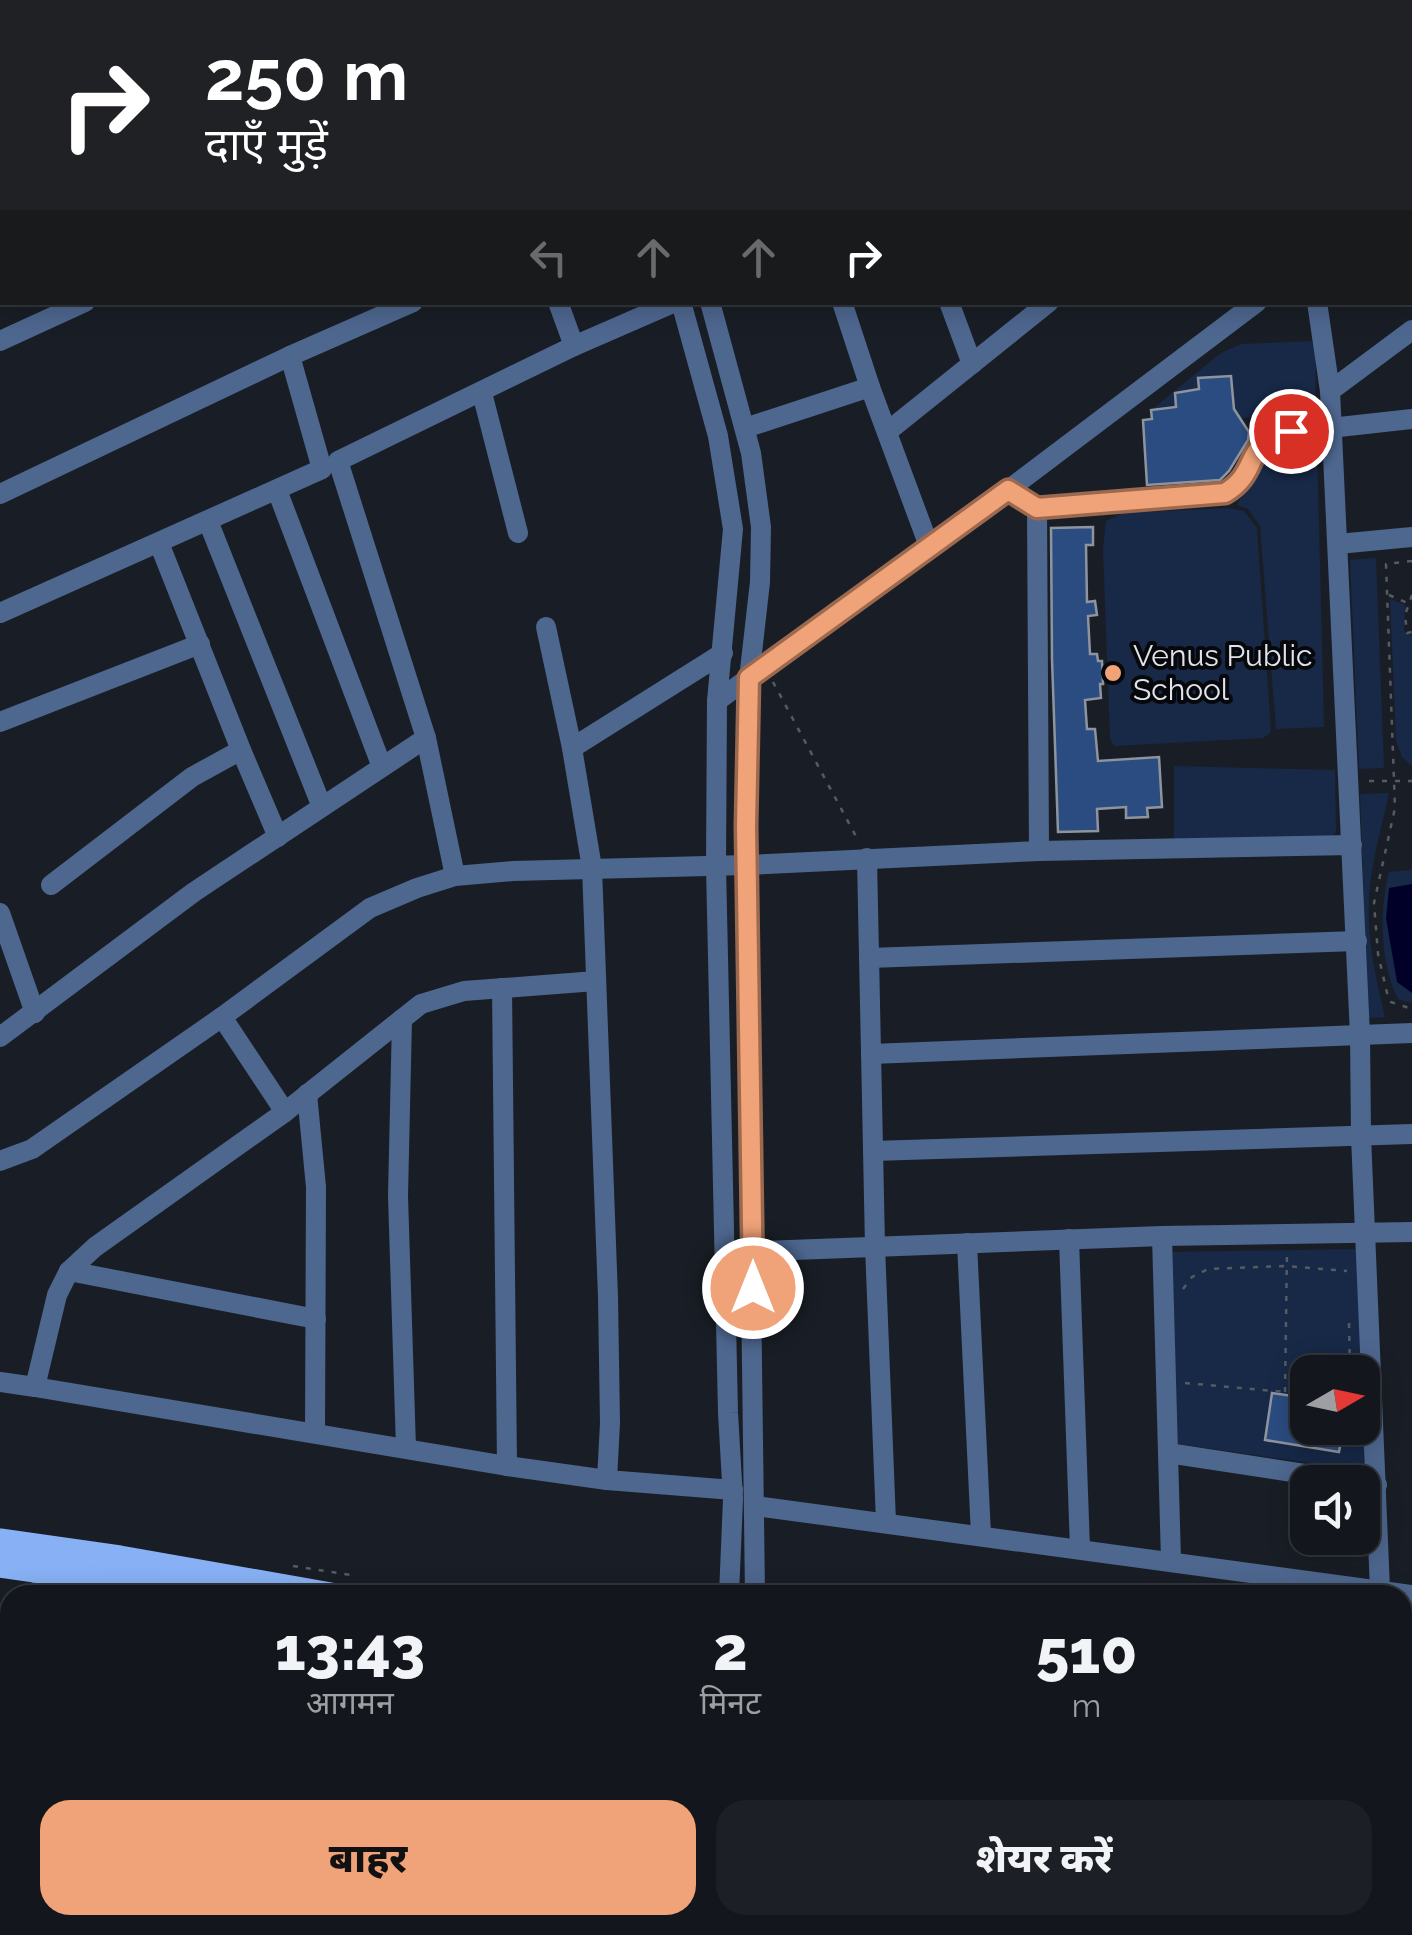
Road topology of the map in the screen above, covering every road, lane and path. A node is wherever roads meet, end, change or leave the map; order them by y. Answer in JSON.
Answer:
{"nodes":[{"id":1,"x":78,"y":305,"type":"edge"},
{"id":2,"x":399,"y":305,"type":"edge"},
{"id":3,"x":559,"y":305,"type":"edge"},
{"id":4,"x":671,"y":305,"type":"edge"},
{"id":5,"x":679,"y":305,"type":"edge"},
{"id":6,"x":711,"y":305,"type":"edge"},
{"id":7,"x":843,"y":305,"type":"edge"},
{"id":8,"x":951,"y":305,"type":"edge"},
{"id":9,"x":1045,"y":305,"type":"edge"},
{"id":10,"x":1253,"y":305,"type":"edge"},
{"id":11,"x":1316,"y":305,"type":"edge"},
{"id":12,"x":370,"y":311,"type":"edge"},
{"id":13,"x":1412,"y":330,"type":"edge"},
{"id":14,"x":0,"y":341,"type":"edge"},
{"id":15,"x":574,"y":346,"type":"junction"},
{"id":16,"x":290,"y":356,"type":"junction"},
{"id":17,"x":972,"y":364,"type":"junction"},
{"id":18,"x":870,"y":387,"type":"junction"},
{"id":19,"x":1330,"y":391,"type":"junction"},
{"id":20,"x":482,"y":393,"type":"junction"},
{"id":21,"x":1412,"y":419,"type":"edge"},
{"id":22,"x":1332,"y":427,"type":"junction"},
{"id":23,"x":746,"y":428,"type":"junction"},
{"id":24,"x":887,"y":432,"type":"junction"},
{"id":25,"x":330,"y":465,"type":"junction"},
{"id":26,"x":277,"y":490,"type":"junction"},
{"id":27,"x":1008,"y":490,"type":"junction"},
{"id":28,"x":0,"y":494,"type":"edge"},
{"id":29,"x":1037,"y":508,"type":"junction"},
{"id":30,"x":208,"y":521,"type":"junction"},
{"id":31,"x":518,"y":534,"type":"dead end"},
{"id":32,"x":1412,"y":537,"type":"edge"},
{"id":33,"x":159,"y":543,"type":"junction"},
{"id":34,"x":1338,"y":544,"type":"junction"},
{"id":35,"x":929,"y":546,"type":"junction"},
{"id":36,"x":1412,"y":561,"type":"edge"},
{"id":37,"x":1387,"y":594,"type":"junction"},
{"id":38,"x":1412,"y":595,"type":"edge"},
{"id":39,"x":1410,"y":604,"type":"edge"},
{"id":40,"x":0,"y":613,"type":"edge"},
{"id":41,"x":546,"y":627,"type":"dead end"},
{"id":42,"x":1412,"y":632,"type":"edge"},
{"id":43,"x":200,"y":644,"type":"junction"},
{"id":44,"x":724,"y":653,"type":"junction"},
{"id":45,"x":757,"y":673,"type":"junction"},
{"id":46,"x":718,"y":700,"type":"junction"},
{"id":47,"x":0,"y":722,"type":"edge"},
{"id":48,"x":426,"y":738,"type":"junction"},
{"id":49,"x":572,"y":748,"type":"junction"},
{"id":50,"x":241,"y":750,"type":"junction"},
{"id":51,"x":382,"y":766,"type":"junction"},
{"id":52,"x":1349,"y":781,"type":"junction"},
{"id":53,"x":1396,"y":781,"type":"junction"},
{"id":54,"x":1412,"y":781,"type":"edge"},
{"id":55,"x":322,"y":808,"type":"junction"},
{"id":56,"x":278,"y":837,"type":"junction"},
{"id":57,"x":1352,"y":845,"type":"junction"},
{"id":58,"x":1039,"y":851,"type":"junction"},
{"id":59,"x":867,"y":858,"type":"junction"},
{"id":60,"x":746,"y":865,"type":"junction"},
{"id":61,"x":716,"y":866,"type":"junction"},
{"id":62,"x":592,"y":868,"type":"junction"},
{"id":63,"x":455,"y":876,"type":"junction"},
{"id":64,"x":51,"y":885,"type":"dead end"},
{"id":65,"x":0,"y":913,"type":"edge"},
{"id":66,"x":1357,"y":941,"type":"junction"},
{"id":67,"x":869,"y":958,"type":"junction"},
{"id":68,"x":596,"y":981,"type":"junction"},
{"id":69,"x":502,"y":988,"type":"junction"},
{"id":70,"x":1412,"y":1009,"type":"edge"},
{"id":71,"x":35,"y":1012,"type":"junction"},
{"id":72,"x":222,"y":1017,"type":"junction"},
{"id":73,"x":402,"y":1019,"type":"junction"},
{"id":74,"x":1412,"y":1033,"type":"edge"},
{"id":75,"x":1360,"y":1035,"type":"junction"},
{"id":76,"x":0,"y":1037,"type":"edge"},
{"id":77,"x":871,"y":1054,"type":"junction"},
{"id":78,"x":307,"y":1094,"type":"junction"},
{"id":79,"x":285,"y":1112,"type":"junction"},
{"id":80,"x":1412,"y":1134,"type":"edge"},
{"id":81,"x":1361,"y":1136,"type":"junction"},
{"id":82,"x":873,"y":1151,"type":"junction"},
{"id":83,"x":0,"y":1160,"type":"edge"},
{"id":84,"x":1412,"y":1232,"type":"edge"},
{"id":85,"x":1366,"y":1234,"type":"junction"},
{"id":86,"x":1162,"y":1236,"type":"junction"},
{"id":87,"x":1069,"y":1239,"type":"junction"},
{"id":88,"x":967,"y":1243,"type":"junction"},
{"id":89,"x":875,"y":1246,"type":"junction"},
{"id":90,"x":753,"y":1252,"type":"junction"},
{"id":91,"x":726,"y":1253,"type":"junction"},
{"id":92,"x":1285,"y":1266,"type":"junction"},
{"id":93,"x":68,"y":1271,"type":"junction"},
{"id":94,"x":1348,"y":1271,"type":"dead end"},
{"id":95,"x":1181,"y":1292,"type":"dead end"},
{"id":96,"x":316,"y":1319,"type":"junction"},
{"id":97,"x":1349,"y":1322,"type":"dead end"},
{"id":98,"x":1350,"y":1355,"type":"edge"},
{"id":99,"x":0,"y":1382,"type":"edge"},
{"id":100,"x":1180,"y":1382,"type":"dead end"},
{"id":101,"x":35,"y":1386,"type":"junction"},
{"id":102,"x":1285,"y":1392,"type":"junction"},
{"id":103,"x":1290,"y":1392,"type":"edge"},
{"id":104,"x":314,"y":1432,"type":"junction"},
{"id":105,"x":406,"y":1448,"type":"junction"},
{"id":106,"x":1168,"y":1453,"type":"junction"},
{"id":107,"x":1376,"y":1465,"type":"edge"},
{"id":108,"x":507,"y":1466,"type":"junction"},
{"id":109,"x":1290,"y":1471,"type":"edge"},
{"id":110,"x":607,"y":1480,"type":"junction"},
{"id":111,"x":733,"y":1490,"type":"junction"},
{"id":112,"x":756,"y":1506,"type":"junction"},
{"id":113,"x":886,"y":1522,"type":"junction"},
{"id":114,"x":981,"y":1535,"type":"junction"},
{"id":115,"x":0,"y":1541,"type":"edge"},
{"id":116,"x":1080,"y":1549,"type":"junction"},
{"id":117,"x":1379,"y":1555,"type":"edge"},
{"id":118,"x":1171,"y":1562,"type":"junction"},
{"id":119,"x":0,"y":1565,"type":"edge"},
{"id":120,"x":45,"y":1572,"type":"edge"},
{"id":121,"x":177,"y":1585,"type":"edge"},
{"id":122,"x":728,"y":1585,"type":"edge"},
{"id":123,"x":755,"y":1585,"type":"edge"},
{"id":124,"x":1292,"y":1585,"type":"edge"},
{"id":125,"x":1380,"y":1585,"type":"edge"}],
"edges":[{"from":1,"to":14,"type":"street"},
{"from":2,"to":12,"type":"street"},
{"from":3,"to":15,"type":"street"},
{"from":4,"to":15,"type":"street"},
{"from":5,"to":44,"type":"street"},
{"from":6,"to":23,"type":"street"},
{"from":7,"to":18,"type":"street"},
{"from":8,"to":17,"type":"street"},
{"from":9,"to":17,"type":"street"},
{"from":10,"to":27,"type":"street"},
{"from":11,"to":19,"type":"street"},
{"from":12,"to":16,"type":"street"},
{"from":13,"to":19,"type":"street"},
{"from":15,"to":20,"type":"street"},
{"from":16,"to":25,"type":"street"},
{"from":16,"to":28,"type":"street"},
{"from":17,"to":24,"type":"street"},
{"from":18,"to":23,"type":"street"},
{"from":18,"to":24,"type":"street"},
{"from":19,"to":22,"type":"street"},
{"from":20,"to":25,"type":"street"},
{"from":20,"to":31,"type":"street"},
{"from":21,"to":22,"type":"street"},
{"from":22,"to":29,"type":"street"},
{"from":22,"to":34,"type":"street"},
{"from":23,"to":45,"type":"street"},
{"from":24,"to":35,"type":"street"},
{"from":25,"to":26,"type":"street"},
{"from":25,"to":48,"type":"street"},
{"from":26,"to":30,"type":"street"},
{"from":26,"to":51,"type":"street"},
{"from":27,"to":29,"type":"street"},
{"from":27,"to":35,"type":"street"},
{"from":29,"to":58,"type":"street"},
{"from":30,"to":33,"type":"street"},
{"from":30,"to":55,"type":"street"},
{"from":32,"to":34,"type":"street"},
{"from":33,"to":40,"type":"street"},
{"from":33,"to":43,"type":"street"},
{"from":34,"to":52,"type":"street"},
{"from":35,"to":45,"type":"street"},
{"from":36,"to":37,"type":"path"},
{"from":37,"to":39,"type":"path"},
{"from":37,"to":53,"type":"path"},
{"from":38,"to":39,"type":"path"},
{"from":39,"to":42,"type":"path"},
{"from":41,"to":49,"type":"street"},
{"from":43,"to":47,"type":"street"},
{"from":43,"to":50,"type":"street"},
{"from":44,"to":46,"type":"street"},
{"from":44,"to":49,"type":"street"},
{"from":45,"to":46,"type":"street"},
{"from":45,"to":59,"type":"path"},
{"from":45,"to":60,"type":"street"},
{"from":46,"to":61,"type":"street"},
{"from":48,"to":51,"type":"street"},
{"from":48,"to":63,"type":"street"},
{"from":49,"to":62,"type":"street"},
{"from":50,"to":56,"type":"street"},
{"from":50,"to":64,"type":"street"},
{"from":51,"to":55,"type":"street"},
{"from":52,"to":53,"type":"path"},
{"from":52,"to":57,"type":"street"},
{"from":53,"to":54,"type":"path"},
{"from":53,"to":70,"type":"path"},
{"from":55,"to":56,"type":"street"},
{"from":56,"to":71,"type":"street"},
{"from":57,"to":58,"type":"street"},
{"from":57,"to":66,"type":"street"},
{"from":58,"to":59,"type":"street"},
{"from":59,"to":60,"type":"street"},
{"from":59,"to":67,"type":"street"},
{"from":60,"to":61,"type":"street"},
{"from":60,"to":90,"type":"street"},
{"from":61,"to":62,"type":"street"},
{"from":61,"to":91,"type":"street"},
{"from":62,"to":63,"type":"street"},
{"from":62,"to":68,"type":"street"},
{"from":63,"to":72,"type":"street"},
{"from":65,"to":71,"type":"street"},
{"from":66,"to":67,"type":"street"},
{"from":66,"to":75,"type":"street"},
{"from":67,"to":77,"type":"street"},
{"from":68,"to":69,"type":"street"},
{"from":68,"to":110,"type":"street"},
{"from":69,"to":73,"type":"street"},
{"from":69,"to":108,"type":"street"},
{"from":71,"to":76,"type":"street"},
{"from":72,"to":79,"type":"street"},
{"from":72,"to":83,"type":"street"},
{"from":73,"to":78,"type":"street"},
{"from":73,"to":105,"type":"street"},
{"from":74,"to":75,"type":"street"},
{"from":75,"to":77,"type":"street"},
{"from":75,"to":81,"type":"street"},
{"from":77,"to":82,"type":"street"},
{"from":78,"to":79,"type":"street"},
{"from":78,"to":96,"type":"street"},
{"from":79,"to":93,"type":"street"},
{"from":80,"to":81,"type":"street"},
{"from":81,"to":82,"type":"street"},
{"from":81,"to":85,"type":"street"},
{"from":82,"to":89,"type":"street"},
{"from":84,"to":85,"type":"street"},
{"from":85,"to":86,"type":"street"},
{"from":85,"to":107,"type":"street"},
{"from":86,"to":87,"type":"street"},
{"from":86,"to":106,"type":"street"},
{"from":87,"to":88,"type":"street"},
{"from":87,"to":116,"type":"street"},
{"from":88,"to":89,"type":"street"},
{"from":88,"to":114,"type":"street"},
{"from":89,"to":90,"type":"street"},
{"from":89,"to":113,"type":"street"},
{"from":90,"to":91,"type":"street"},
{"from":90,"to":112,"type":"street"},
{"from":91,"to":111,"type":"street"},
{"from":92,"to":94,"type":"path"},
{"from":92,"to":95,"type":"path"},
{"from":92,"to":102,"type":"path"},
{"from":93,"to":96,"type":"street"},
{"from":93,"to":101,"type":"street"},
{"from":96,"to":104,"type":"street"},
{"from":97,"to":98,"type":"path"},
{"from":99,"to":101,"type":"street"},
{"from":100,"to":102,"type":"path"},
{"from":101,"to":104,"type":"street"},
{"from":102,"to":103,"type":"path"},
{"from":104,"to":105,"type":"street"},
{"from":105,"to":108,"type":"street"},
{"from":106,"to":109,"type":"street"},
{"from":106,"to":118,"type":"street"},
{"from":108,"to":110,"type":"street"},
{"from":110,"to":111,"type":"street"},
{"from":111,"to":122,"type":"street"},
{"from":112,"to":113,"type":"street"},
{"from":112,"to":123,"type":"street"},
{"from":113,"to":114,"type":"street"},
{"from":114,"to":116,"type":"street"},
{"from":115,"to":120,"type":"main road"},
{"from":116,"to":118,"type":"street"},
{"from":117,"to":125,"type":"street"},
{"from":118,"to":124,"type":"street"},
{"from":119,"to":120,"type":"main road"},
{"from":120,"to":121,"type":"main road"}]}
